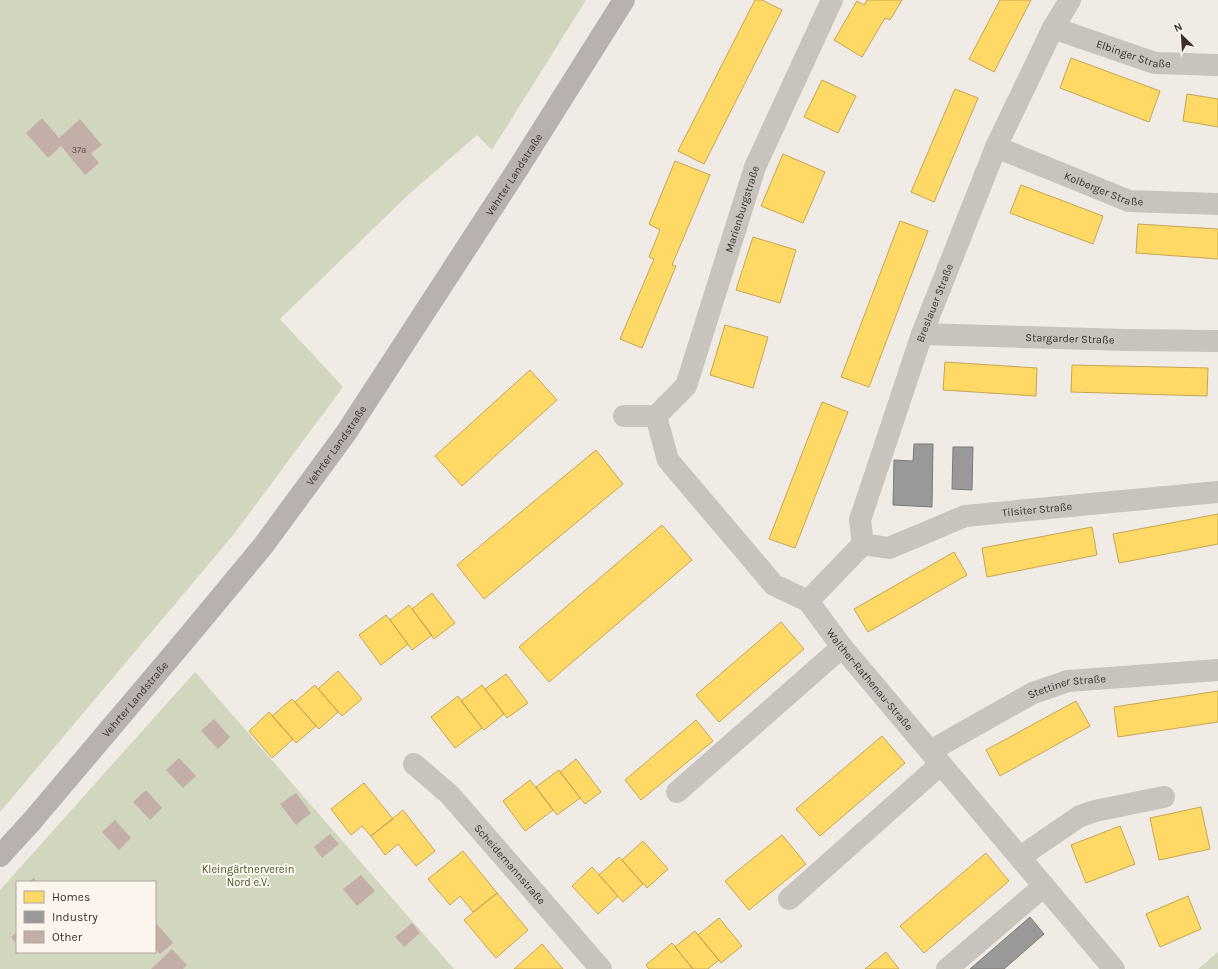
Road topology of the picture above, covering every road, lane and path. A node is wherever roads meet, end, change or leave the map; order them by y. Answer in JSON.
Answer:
{"nodes":[{"id":1,"x":624,"y":0,"type":"edge"},
{"id":2,"x":832,"y":0,"type":"edge"},
{"id":3,"x":1070,"y":0,"type":"edge"},
{"id":4,"x":1053,"y":28,"type":"junction"},
{"id":5,"x":1218,"y":66,"type":"edge"},
{"id":6,"x":996,"y":147,"type":"junction"},
{"id":7,"x":1218,"y":204,"type":"edge"},
{"id":8,"x":922,"y":334,"type":"junction"},
{"id":9,"x":1218,"y":341,"type":"edge"},
{"id":10,"x":624,"y":416,"type":"dead end"},
{"id":11,"x":656,"y":416,"type":"junction"},
{"id":12,"x":1218,"y":492,"type":"edge"},
{"id":13,"x":863,"y":544,"type":"junction"},
{"id":14,"x":808,"y":601,"type":"junction"},
{"id":15,"x":842,"y":647,"type":"junction"},
{"id":16,"x":1218,"y":670,"type":"edge"},
{"id":17,"x":935,"y":757,"type":"junction"},
{"id":18,"x":414,"y":764,"type":"dead end"},
{"id":19,"x":677,"y":792,"type":"dead end"},
{"id":20,"x":1164,"y":797,"type":"dead end"},
{"id":21,"x":0,"y":856,"type":"edge"},
{"id":22,"x":1020,"y":857,"type":"junction"},
{"id":23,"x":1044,"y":886,"type":"junction"},
{"id":24,"x":789,"y":899,"type":"dead end"},
{"id":25,"x":601,"y":969,"type":"edge"},
{"id":26,"x":947,"y":969,"type":"edge"},
{"id":27,"x":1114,"y":969,"type":"edge"}],
"edges":[{"from":1,"to":21,"type":"main road","name":"Vehrter Landstraße"},
{"from":2,"to":11,"type":"street","name":"Marienburgstraße"},
{"from":3,"to":4,"type":"street","name":"Breslauer Straße"},
{"from":4,"to":5,"type":"street","name":"Elbinger Straße"},
{"from":4,"to":6,"type":"street","name":"Breslauer Straße"},
{"from":6,"to":7,"type":"street","name":"Kolberger Straße"},
{"from":6,"to":8,"type":"street","name":"Breslauer Straße"},
{"from":8,"to":9,"type":"street","name":"Stargarder Straße"},
{"from":8,"to":13,"type":"street","name":"Breslauer Straße"},
{"from":10,"to":11,"type":"street"},
{"from":11,"to":14,"type":"street","name":"Walther-Rathenau-Straße"},
{"from":12,"to":13,"type":"street","name":"Tilsiter Straße"},
{"from":13,"to":14,"type":"street"},
{"from":14,"to":15,"type":"street","name":"Walther-Rathenau-Straße"},
{"from":15,"to":17,"type":"street","name":"Walther-Rathenau-Straße"},
{"from":15,"to":19,"type":"street"},
{"from":16,"to":17,"type":"street","name":"Stettiner Straße"},
{"from":17,"to":22,"type":"street","name":"Walther-Rathenau-Straße"},
{"from":17,"to":24,"type":"street","name":"Stettiner Straße"},
{"from":18,"to":25,"type":"street","name":"Scheidemannstraße"},
{"from":20,"to":22,"type":"street"},
{"from":22,"to":23,"type":"street","name":"Walther-Rathenau-Straße"},
{"from":23,"to":26,"type":"street"},
{"from":23,"to":27,"type":"street","name":"Walther-Rathenau-Straße"}]}
